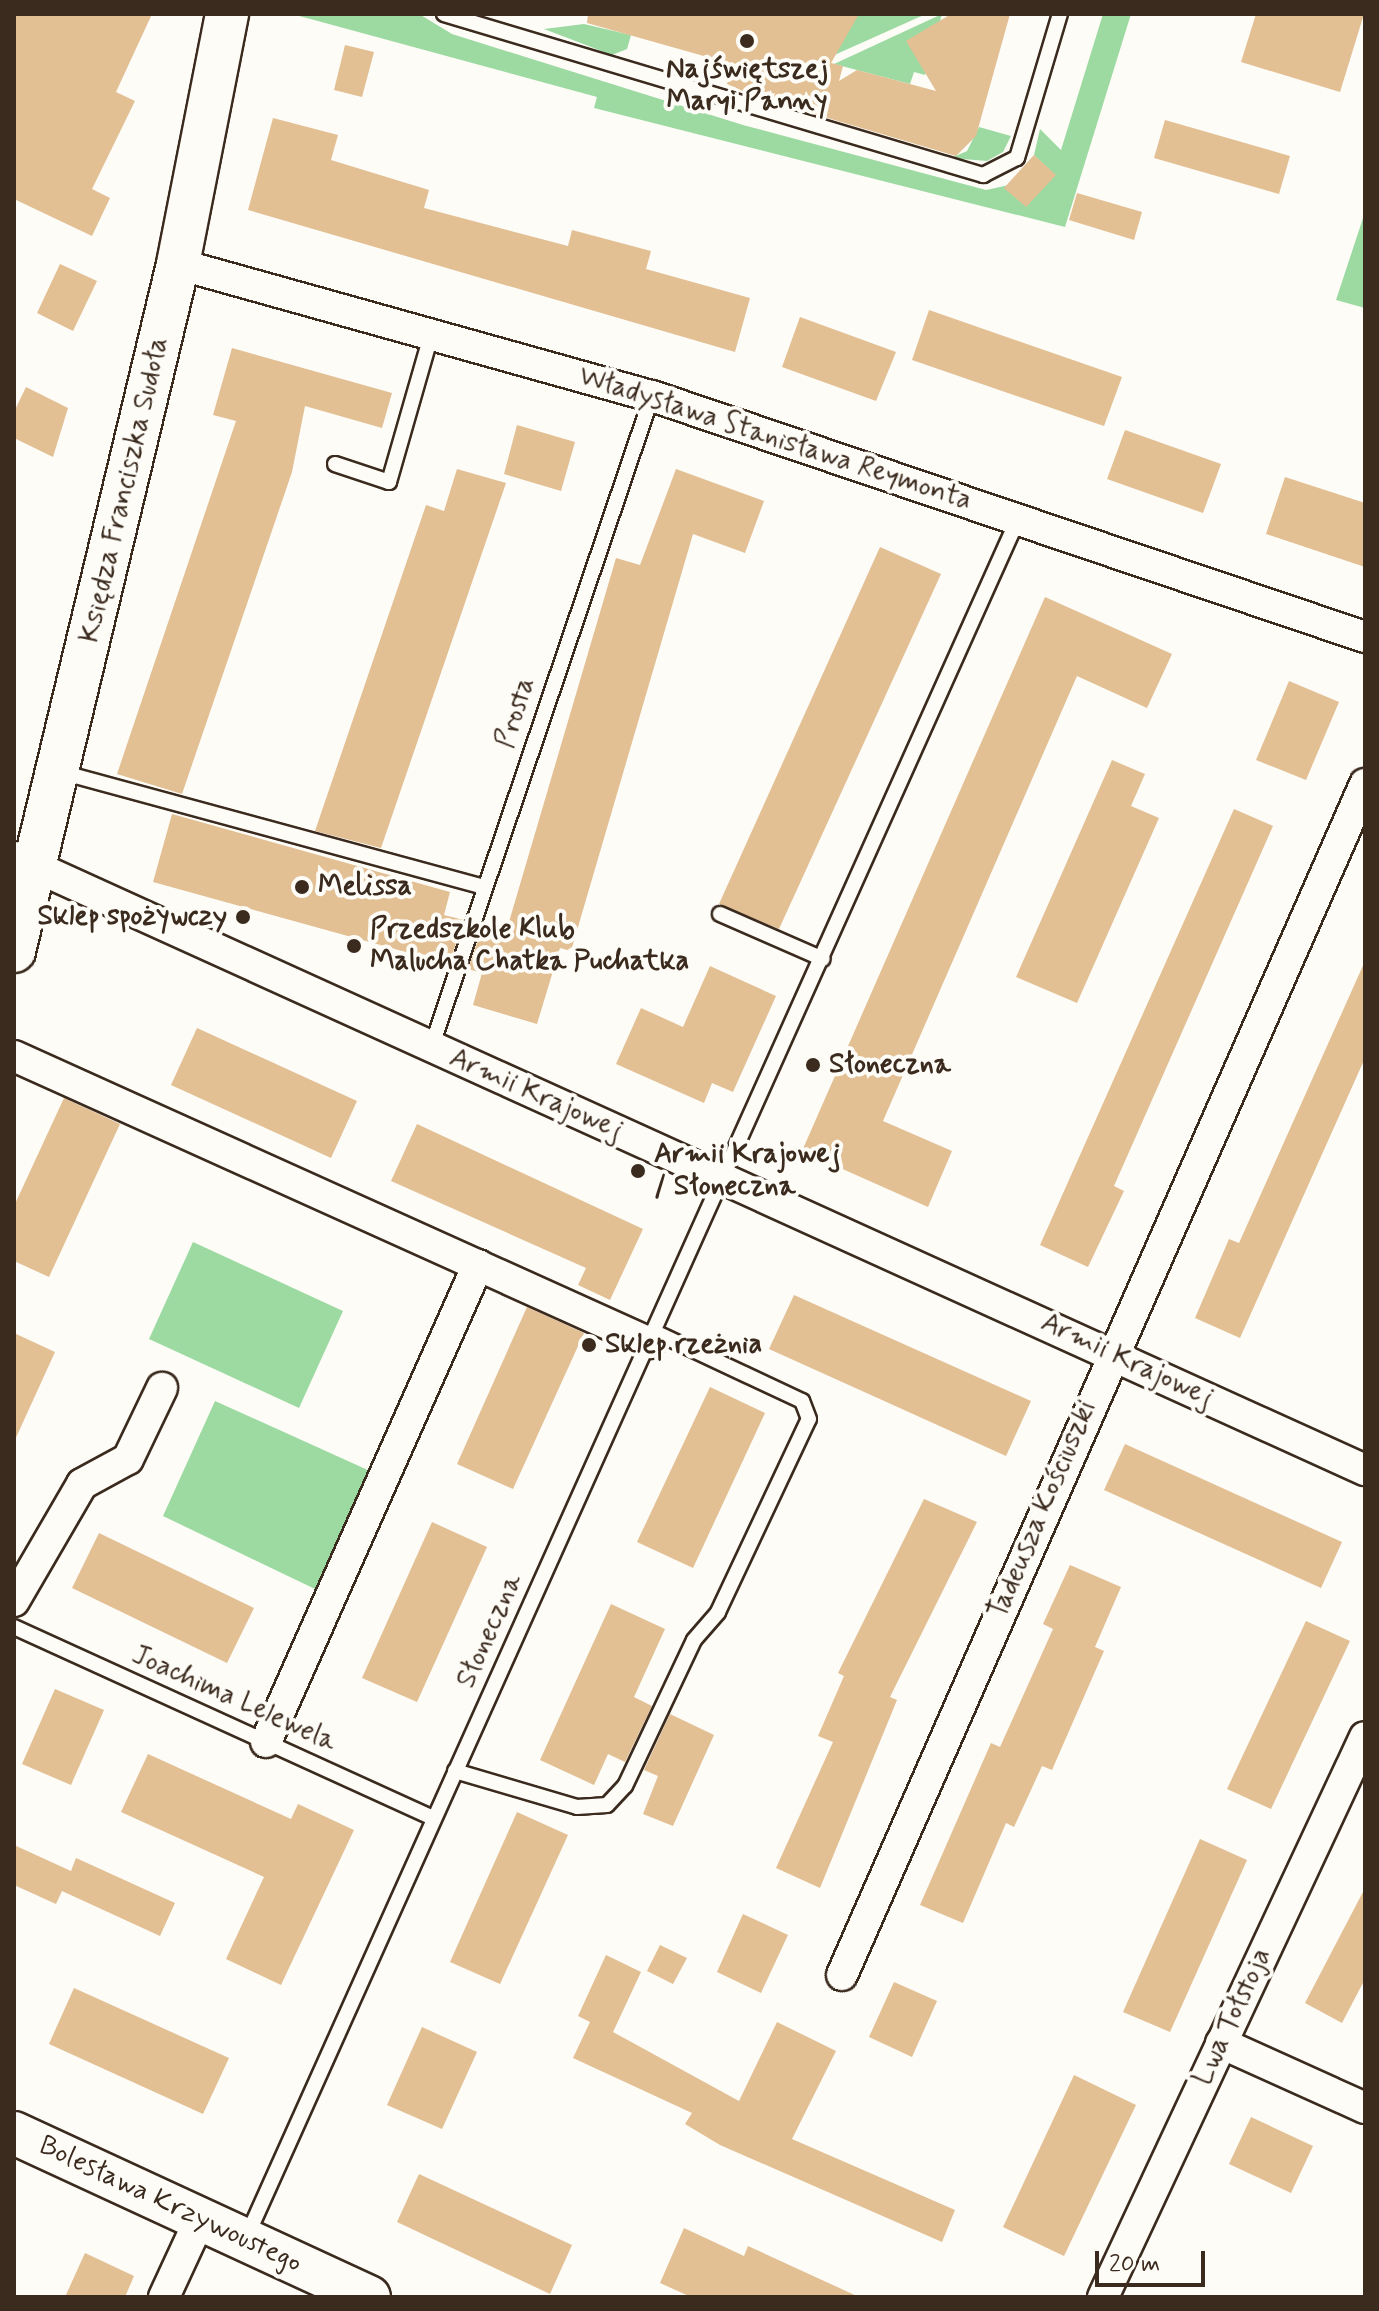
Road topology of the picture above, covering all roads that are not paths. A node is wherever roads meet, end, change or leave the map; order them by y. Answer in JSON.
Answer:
{"nodes":[{"id":1,"x":444,"y":14,"type":"edge"},
{"id":2,"x":1060,"y":14,"type":"edge"},
{"id":3,"x":228,"y":18,"type":"edge"},
{"id":4,"x":178,"y":264,"type":"junction"},
{"id":5,"x":431,"y":336,"type":"junction"},
{"id":6,"x":652,"y":396,"type":"junction"},
{"id":7,"x":335,"y":464,"type":"dead end"},
{"id":8,"x":1019,"y":517,"type":"junction"},
{"id":9,"x":1365,"y":637,"type":"edge"},
{"id":10,"x":59,"y":771,"type":"junction"},
{"id":11,"x":1365,"y":784,"type":"edge"},
{"id":12,"x":25,"y":863,"type":"edge"},
{"id":13,"x":485,"y":887,"type":"junction"},
{"id":14,"x":720,"y":914,"type":"dead end"},
{"id":15,"x":14,"y":951,"type":"edge"},
{"id":16,"x":823,"y":959,"type":"junction"},
{"id":17,"x":431,"y":1048,"type":"junction"},
{"id":18,"x":14,"y":1056,"type":"edge"},
{"id":19,"x":724,"y":1179,"type":"junction"},
{"id":20,"x":478,"y":1265,"type":"junction"},
{"id":21,"x":652,"y":1338,"type":"junction"},
{"id":22,"x":1111,"y":1353,"type":"junction"},
{"id":23,"x":162,"y":1388,"type":"dead end"},
{"id":24,"x":1365,"y":1470,"type":"edge"},
{"id":25,"x":14,"y":1601,"type":"edge"},
{"id":26,"x":14,"y":1627,"type":"edge"},
{"id":27,"x":1365,"y":1737,"type":"edge"},
{"id":28,"x":266,"y":1742,"type":"junction"},
{"id":29,"x":455,"y":1771,"type":"junction"},
{"id":30,"x":434,"y":1818,"type":"junction"},
{"id":31,"x":842,"y":1975,"type":"dead end"},
{"id":32,"x":1221,"y":2043,"type":"junction"},
{"id":33,"x":1365,"y":2108,"type":"edge"},
{"id":34,"x":14,"y":2133,"type":"edge"},
{"id":35,"x":200,"y":2219,"type":"junction"},
{"id":36,"x":245,"y":2240,"type":"junction"},
{"id":37,"x":164,"y":2297,"type":"edge"},
{"id":38,"x":369,"y":2297,"type":"edge"},
{"id":39,"x":1103,"y":2297,"type":"edge"}],
"edges":[{"from":1,"to":2,"type":"lane"},
{"from":3,"to":4,"type":"street","name":"Księdza Franciszka Sudoła"},
{"from":4,"to":5,"type":"street","name":"Władysława Stanisława Reymonta"},
{"from":4,"to":10,"type":"street","name":"Księdza Franciszka Sudoła"},
{"from":5,"to":6,"type":"street","name":"Władysława Stanisława Reymonta"},
{"from":5,"to":7,"type":"lane"},
{"from":6,"to":8,"type":"street","name":"Władysława Stanisława Reymonta"},
{"from":6,"to":13,"type":"lane","name":"Prosta"},
{"from":8,"to":9,"type":"street","name":"Władysława Stanisława Reymonta"},
{"from":8,"to":16,"type":"lane","name":"Słoneczna"},
{"from":10,"to":12,"type":"street","name":"Księdza Franciszka Sudoła"},
{"from":10,"to":13,"type":"lane"},
{"from":11,"to":22,"type":"street","name":"Tadeusza Kościuszki"},
{"from":12,"to":15,"type":"street","name":"Księdza Franciszka Sudoła"},
{"from":12,"to":17,"type":"street","name":"Armii Krajowej"},
{"from":13,"to":17,"type":"lane","name":"Prosta"},
{"from":14,"to":16,"type":"lane"},
{"from":16,"to":19,"type":"lane","name":"Słoneczna"},
{"from":17,"to":19,"type":"street","name":"Armii Krajowej"},
{"from":18,"to":20,"type":"street"},
{"from":19,"to":21,"type":"lane","name":"Słoneczna"},
{"from":19,"to":22,"type":"street","name":"Armii Krajowej"},
{"from":20,"to":21,"type":"street"},
{"from":20,"to":28,"type":"street"},
{"from":21,"to":29,"type":"lane","name":"Słoneczna"},
{"from":21,"to":29,"type":"lane"},
{"from":22,"to":24,"type":"street","name":"Armii Krajowej"},
{"from":22,"to":31,"type":"street","name":"Tadeusza Kościuszki"},
{"from":23,"to":25,"type":"street"},
{"from":26,"to":28,"type":"lane","name":"Joachima Lelewela"},
{"from":27,"to":32,"type":"street","name":"Lwa Tołstoja"},
{"from":28,"to":30,"type":"lane","name":"Joachima Lelewela"},
{"from":29,"to":30,"type":"lane","name":"Słoneczna"},
{"from":30,"to":36,"type":"lane","name":"Słoneczna"},
{"from":32,"to":33,"type":"street"},
{"from":32,"to":39,"type":"street","name":"Lwa Tołstoja"},
{"from":34,"to":35,"type":"street","name":"Bolesława Krzywoustego"},
{"from":35,"to":36,"type":"street","name":"Bolesława Krzywoustego"},
{"from":35,"to":37,"type":"street"},
{"from":36,"to":38,"type":"street","name":"Bolesława Krzywoustego"}]}
